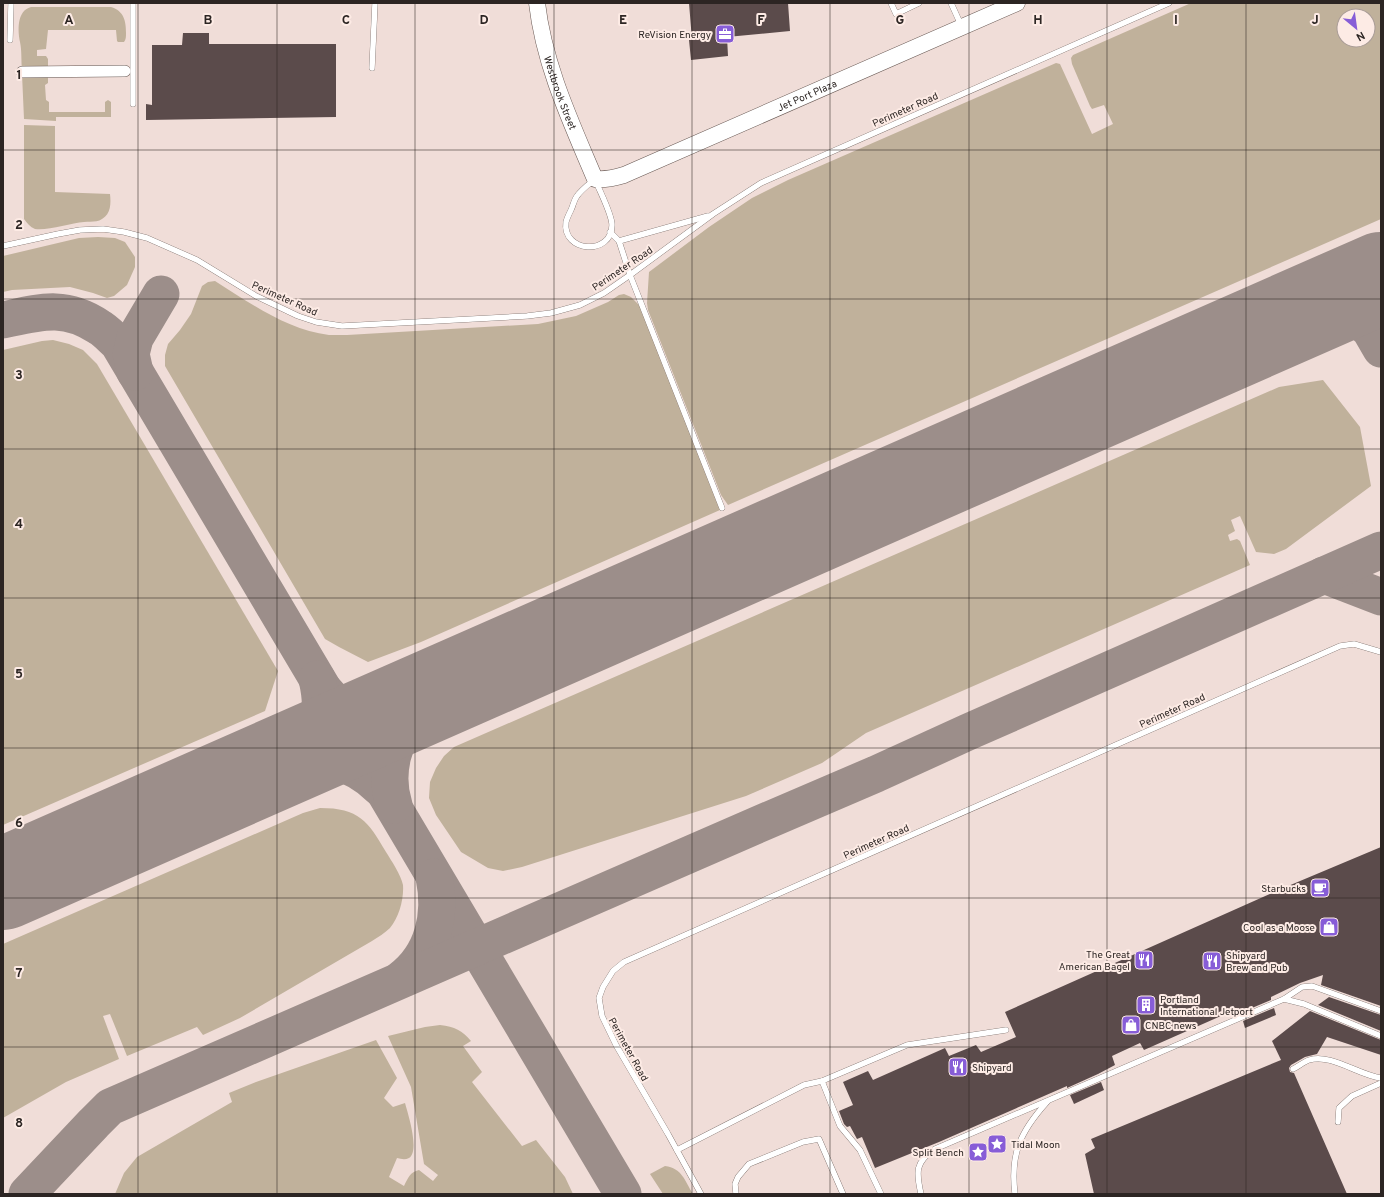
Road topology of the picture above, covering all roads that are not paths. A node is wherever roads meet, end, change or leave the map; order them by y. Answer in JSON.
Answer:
{"nodes":[{"id":1,"x":11,"y":3,"type":"edge"},
{"id":2,"x":134,"y":3,"type":"edge"},
{"id":3,"x":375,"y":3,"type":"edge"},
{"id":4,"x":537,"y":3,"type":"edge"},
{"id":5,"x":891,"y":3,"type":"edge"},
{"id":6,"x":920,"y":3,"type":"edge"},
{"id":7,"x":950,"y":3,"type":"edge"},
{"id":8,"x":1017,"y":3,"type":"edge"},
{"id":9,"x":1169,"y":3,"type":"edge"},
{"id":10,"x":961,"y":28,"type":"junction"},
{"id":11,"x":10,"y":40,"type":"dead end"},
{"id":12,"x":372,"y":68,"type":"dead end"},
{"id":13,"x":125,"y":71,"type":"dead end"},
{"id":14,"x":22,"y":72,"type":"dead end"},
{"id":15,"x":133,"y":104,"type":"dead end"},
{"id":16,"x":594,"y":179,"type":"junction"},
{"id":17,"x":713,"y":214,"type":"junction"},
{"id":18,"x":610,"y":232,"type":"junction"},
{"id":19,"x":619,"y":241,"type":"junction"},
{"id":20,"x":3,"y":246,"type":"edge"},
{"id":21,"x":630,"y":275,"type":"junction"},
{"id":22,"x":722,"y":508,"type":"dead end"},
{"id":23,"x":1381,"y":652,"type":"edge"},
{"id":24,"x":1284,"y":999,"type":"junction"},
{"id":25,"x":1381,"y":1011,"type":"edge"},
{"id":26,"x":1006,"y":1030,"type":"dead end"},
{"id":27,"x":1381,"y":1036,"type":"edge"},
{"id":28,"x":1292,"y":1070,"type":"dead end"},
{"id":29,"x":1381,"y":1078,"type":"edge"},
{"id":30,"x":822,"y":1081,"type":"junction"},
{"id":31,"x":1381,"y":1083,"type":"edge"},
{"id":32,"x":1048,"y":1100,"type":"junction"},
{"id":33,"x":1338,"y":1122,"type":"dead end"},
{"id":34,"x":677,"y":1150,"type":"junction"},
{"id":35,"x":701,"y":1194,"type":"edge"},
{"id":36,"x":736,"y":1194,"type":"edge"},
{"id":37,"x":843,"y":1194,"type":"edge"},
{"id":38,"x":880,"y":1194,"type":"edge"},
{"id":39,"x":921,"y":1194,"type":"edge"},
{"id":40,"x":1015,"y":1194,"type":"edge"}],
"edges":[{"from":1,"to":11,"type":"lane"},
{"from":2,"to":15,"type":"lane"},
{"from":3,"to":12,"type":"lane"},
{"from":4,"to":16,"type":"street","name":"Westbrook Street"},
{"from":5,"to":6,"type":"lane"},
{"from":7,"to":10,"type":"lane"},
{"from":8,"to":10,"type":"street","name":"Jet Port Plaza"},
{"from":9,"to":17,"type":"lane","name":"Perimeter Road"},
{"from":10,"to":16,"type":"street","name":"Jet Port Plaza"},
{"from":13,"to":14,"type":"street"},
{"from":16,"to":18,"type":"lane"},
{"from":16,"to":18,"type":"lane"},
{"from":17,"to":19,"type":"lane"},
{"from":17,"to":21,"type":"lane","name":"Perimeter Road"},
{"from":18,"to":19,"type":"lane"},
{"from":19,"to":21,"type":"lane"},
{"from":20,"to":21,"type":"lane","name":"Perimeter Road"},
{"from":21,"to":22,"type":"lane"},
{"from":23,"to":34,"type":"lane","name":"Perimeter Road"},
{"from":24,"to":25,"type":"lane"},
{"from":24,"to":27,"type":"lane"},
{"from":24,"to":32,"type":"lane"},
{"from":26,"to":30,"type":"lane"},
{"from":28,"to":29,"type":"lane"},
{"from":30,"to":34,"type":"lane"},
{"from":30,"to":38,"type":"lane"},
{"from":31,"to":33,"type":"lane"},
{"from":32,"to":39,"type":"lane"},
{"from":32,"to":40,"type":"lane"},
{"from":34,"to":35,"type":"lane","name":"Perimeter Road"},
{"from":36,"to":37,"type":"lane"}]}
